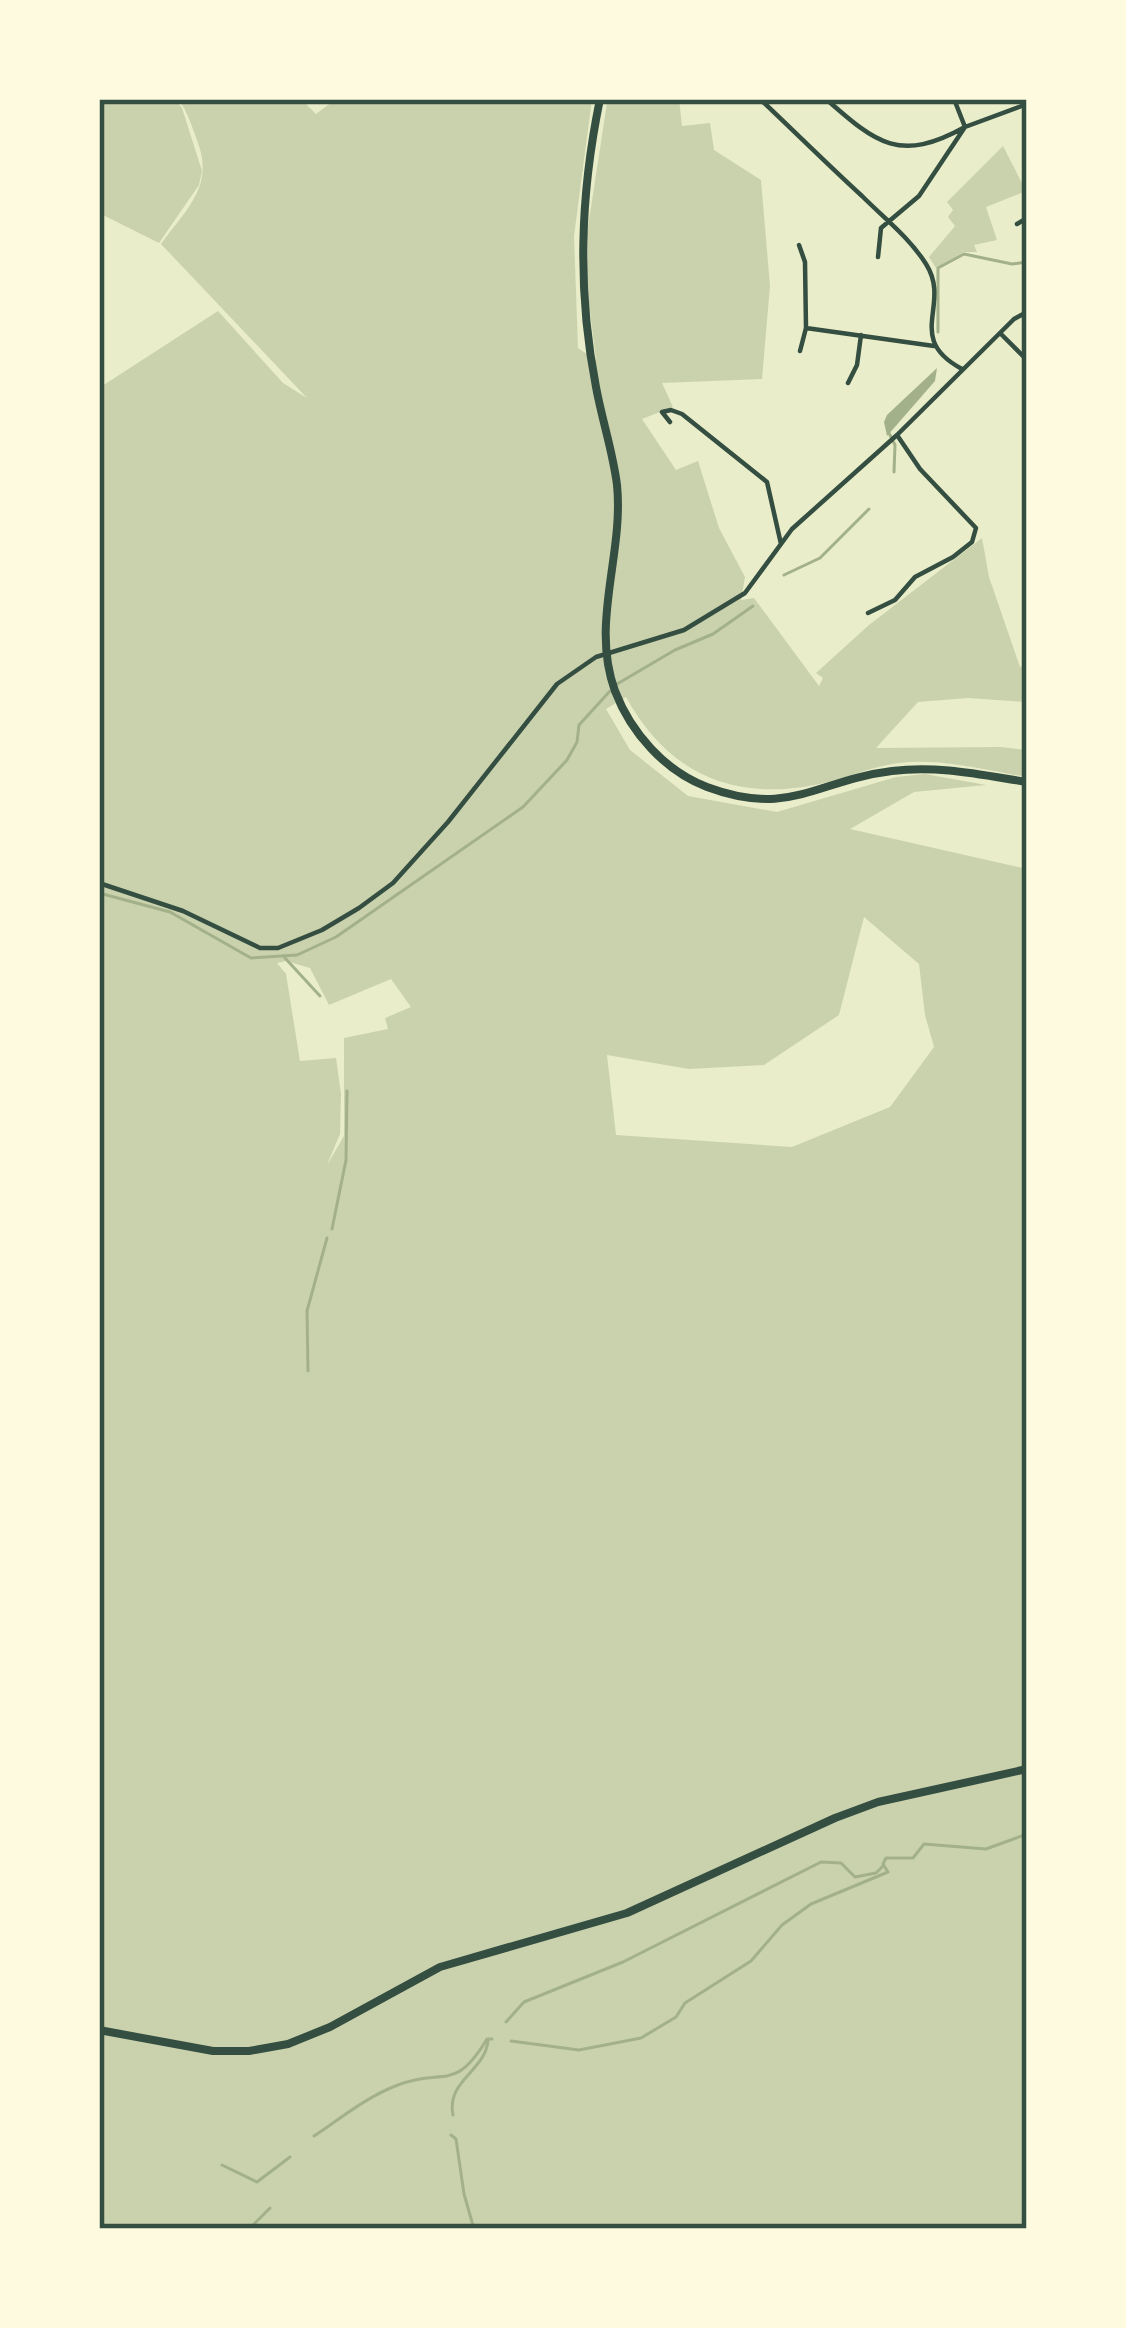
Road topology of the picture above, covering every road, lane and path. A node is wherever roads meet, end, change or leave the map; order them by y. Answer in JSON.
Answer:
{"nodes":[{"id":1,"x":600,"y":99,"type":"edge"},
{"id":2,"x":760,"y":99,"type":"edge"},
{"id":3,"x":826,"y":99,"type":"edge"},
{"id":4,"x":954,"y":99,"type":"edge"},
{"id":5,"x":1027,"y":104,"type":"edge"},
{"id":6,"x":964,"y":127,"type":"junction"},
{"id":7,"x":1027,"y":218,"type":"edge"},
{"id":8,"x":890,"y":220,"type":"junction"},
{"id":9,"x":1018,"y":224,"type":"dead end"},
{"id":10,"x":799,"y":245,"type":"dead end"},
{"id":11,"x":878,"y":257,"type":"dead end"},
{"id":12,"x":1027,"y":312,"type":"edge"},
{"id":13,"x":806,"y":328,"type":"junction"},
{"id":14,"x":1000,"y":333,"type":"junction"},
{"id":15,"x":861,"y":335,"type":"junction"},
{"id":16,"x":934,"y":346,"type":"junction"},
{"id":17,"x":800,"y":351,"type":"dead end"},
{"id":18,"x":1027,"y":360,"type":"edge"},
{"id":19,"x":962,"y":369,"type":"junction"},
{"id":20,"x":848,"y":383,"type":"dead end"},
{"id":21,"x":670,"y":422,"type":"dead end"},
{"id":22,"x":893,"y":438,"type":"junction"},
{"id":23,"x":782,"y":544,"type":"junction"},
{"id":24,"x":868,"y":613,"type":"dead end"},
{"id":25,"x":1027,"y":782,"type":"edge"},
{"id":26,"x":99,"y":883,"type":"edge"},
{"id":27,"x":1027,"y":1769,"type":"edge"},
{"id":28,"x":99,"y":2030,"type":"edge"}],
"edges":[{"from":1,"to":25,"type":"main road"},
{"from":2,"to":8,"type":"street"},
{"from":3,"to":6,"type":"street"},
{"from":4,"to":6,"type":"street"},
{"from":5,"to":6,"type":"street"},
{"from":6,"to":8,"type":"street"},
{"from":7,"to":9,"type":"street"},
{"from":8,"to":11,"type":"street"},
{"from":8,"to":16,"type":"street"},
{"from":10,"to":13,"type":"street"},
{"from":12,"to":14,"type":"street"},
{"from":13,"to":15,"type":"street"},
{"from":13,"to":17,"type":"street"},
{"from":14,"to":18,"type":"street"},
{"from":14,"to":19,"type":"street"},
{"from":15,"to":16,"type":"street"},
{"from":15,"to":20,"type":"street"},
{"from":16,"to":19,"type":"street"},
{"from":19,"to":22,"type":"street"},
{"from":21,"to":23,"type":"street"},
{"from":22,"to":23,"type":"street"},
{"from":22,"to":24,"type":"street"},
{"from":23,"to":26,"type":"street"},
{"from":27,"to":28,"type":"main road"}]}
